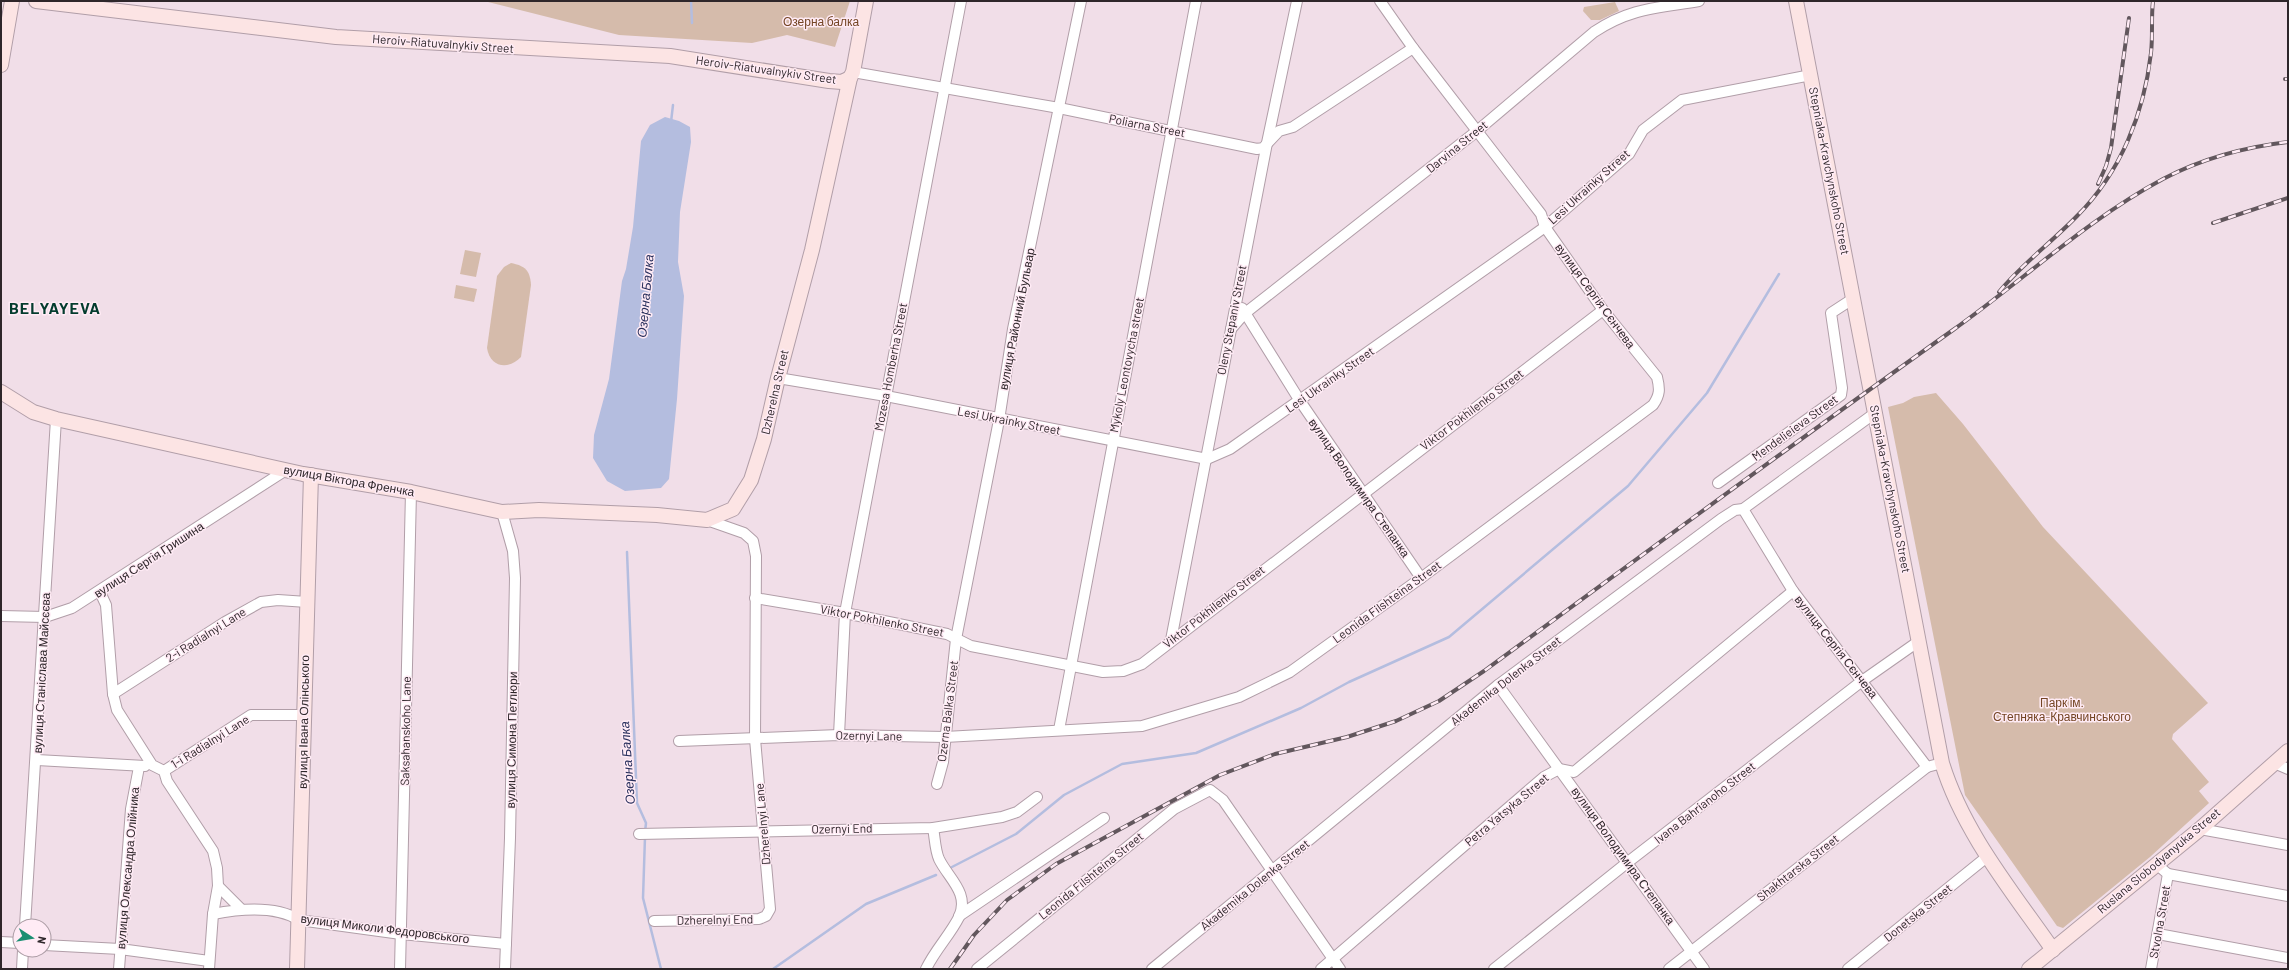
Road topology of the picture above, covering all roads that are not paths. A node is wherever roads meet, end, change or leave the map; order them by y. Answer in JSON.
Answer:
{"nodes":[{"id":1,"x":12,"y":1,"type":"edge"},
{"id":2,"x":36,"y":1,"type":"edge"},
{"id":3,"x":866,"y":1,"type":"edge"},
{"id":4,"x":961,"y":1,"type":"edge"},
{"id":5,"x":1081,"y":1,"type":"edge"},
{"id":6,"x":1196,"y":1,"type":"edge"},
{"id":7,"x":1298,"y":1,"type":"edge"},
{"id":8,"x":1380,"y":1,"type":"edge"},
{"id":9,"x":1699,"y":1,"type":"edge"},
{"id":10,"x":1796,"y":1,"type":"edge"},
{"id":11,"x":1413,"y":48,"type":"junction"},
{"id":12,"x":1,"y":66,"type":"edge"},
{"id":13,"x":851,"y":75,"type":"junction"},
{"id":14,"x":1811,"y":75,"type":"junction"},
{"id":15,"x":944,"y":88,"type":"junction"},
{"id":16,"x":1059,"y":108,"type":"junction"},
{"id":17,"x":1171,"y":130,"type":"junction"},
{"id":18,"x":1477,"y":131,"type":"junction"},
{"id":19,"x":1267,"y":143,"type":"junction"},
{"id":20,"x":1545,"y":227,"type":"junction"},
{"id":21,"x":1237,"y":295,"type":"junction"},
{"id":22,"x":1854,"y":298,"type":"junction"},
{"id":23,"x":1603,"y":310,"type":"junction"},
{"id":24,"x":1244,"y":314,"type":"junction"},
{"id":25,"x":1230,"y":329,"type":"junction"},
{"id":26,"x":1657,"y":377,"type":"joint"},
{"id":27,"x":778,"y":378,"type":"junction"},
{"id":28,"x":1,"y":392,"type":"edge"},
{"id":29,"x":886,"y":396,"type":"junction"},
{"id":30,"x":1300,"y":401,"type":"junction"},
{"id":31,"x":1875,"y":413,"type":"junction"},
{"id":32,"x":56,"y":420,"type":"junction"},
{"id":33,"x":999,"y":420,"type":"junction"},
{"id":34,"x":1113,"y":442,"type":"junction"},
{"id":35,"x":1207,"y":459,"type":"junction"},
{"id":36,"x":286,"y":470,"type":"junction"},
{"id":37,"x":311,"y":475,"type":"junction"},
{"id":38,"x":1718,"y":483,"type":"dead end"},
{"id":39,"x":411,"y":492,"type":"junction"},
{"id":40,"x":1363,"y":493,"type":"junction"},
{"id":41,"x":1743,"y":510,"type":"junction"},
{"id":42,"x":502,"y":512,"type":"junction"},
{"id":43,"x":707,"y":520,"type":"junction"},
{"id":44,"x":1421,"y":578,"type":"junction"},
{"id":45,"x":1793,"y":591,"type":"junction"},
{"id":46,"x":100,"y":592,"type":"junction"},
{"id":47,"x":755,"y":598,"type":"junction"},
{"id":48,"x":307,"y":602,"type":"junction"},
{"id":49,"x":845,"y":613,"type":"junction"},
{"id":50,"x":1,"y":616,"type":"edge"},
{"id":51,"x":45,"y":617,"type":"junction"},
{"id":52,"x":956,"y":638,"type":"junction"},
{"id":53,"x":1171,"y":640,"type":"junction"},
{"id":54,"x":1919,"y":641,"type":"junction"},
{"id":55,"x":1071,"y":666,"type":"junction"},
{"id":56,"x":1862,"y":681,"type":"junction"},
{"id":57,"x":1498,"y":684,"type":"junction"},
{"id":58,"x":113,"y":694,"type":"junction"},
{"id":59,"x":305,"y":715,"type":"junction"},
{"id":60,"x":1060,"y":730,"type":"junction"},
{"id":61,"x":839,"y":735,"type":"junction"},
{"id":62,"x":945,"y":737,"type":"junction"},
{"id":63,"x":754,"y":739,"type":"junction"},
{"id":64,"x":679,"y":741,"type":"dead end"},
{"id":65,"x":2288,"y":751,"type":"edge"},
{"id":66,"x":37,"y":760,"type":"junction"},
{"id":67,"x":1942,"y":763,"type":"junction"},
{"id":68,"x":2274,"y":763,"type":"junction"},
{"id":69,"x":152,"y":765,"type":"junction"},
{"id":70,"x":139,"y":767,"type":"junction"},
{"id":71,"x":1927,"y":767,"type":"junction"},
{"id":72,"x":1559,"y":769,"type":"junction"},
{"id":73,"x":2288,"y":769,"type":"edge"},
{"id":74,"x":164,"y":771,"type":"junction"},
{"id":75,"x":937,"y":784,"type":"dead end"},
{"id":76,"x":1037,"y":797,"type":"dead end"},
{"id":77,"x":1104,"y":818,"type":"dead end"},
{"id":78,"x":934,"y":828,"type":"junction"},
{"id":79,"x":2200,"y":829,"type":"junction"},
{"id":80,"x":764,"y":830,"type":"junction"},
{"id":81,"x":640,"y":834,"type":"dead end"},
{"id":82,"x":2288,"y":845,"type":"edge"},
{"id":83,"x":1988,"y":856,"type":"junction"},
{"id":84,"x":1628,"y":862,"type":"junction"},
{"id":85,"x":2156,"y":864,"type":"junction"},
{"id":86,"x":1271,"y":872,"type":"junction"},
{"id":87,"x":2168,"y":874,"type":"junction"},
{"id":88,"x":218,"y":886,"type":"junction"},
{"id":89,"x":2288,"y":896,"type":"edge"},
{"id":90,"x":241,"y":909,"type":"junction"},
{"id":91,"x":770,"y":909,"type":"joint"},
{"id":92,"x":213,"y":914,"type":"junction"},
{"id":93,"x":959,"y":916,"type":"junction"},
{"id":94,"x":26,"y":918,"type":"edge"},
{"id":95,"x":299,"y":920,"type":"junction"},
{"id":96,"x":654,"y":921,"type":"dead end"},
{"id":97,"x":401,"y":934,"type":"junction"},
{"id":98,"x":2158,"y":934,"type":"junction"},
{"id":99,"x":1,"y":942,"type":"edge"},
{"id":100,"x":12,"y":943,"type":"edge"},
{"id":101,"x":506,"y":944,"type":"junction"},
{"id":102,"x":52,"y":945,"type":"edge"},
{"id":103,"x":120,"y":949,"type":"junction"},
{"id":104,"x":2053,"y":950,"type":"junction"},
{"id":105,"x":1692,"y":951,"type":"junction"},
{"id":106,"x":23,"y":958,"type":"edge"},
{"id":107,"x":2288,"y":958,"type":"edge"},
{"id":108,"x":1333,"y":959,"type":"junction"},
{"id":109,"x":209,"y":965,"type":"edge"},
{"id":110,"x":22,"y":969,"type":"edge"},
{"id":111,"x":119,"y":969,"type":"edge"},
{"id":112,"x":297,"y":969,"type":"edge"},
{"id":113,"x":400,"y":969,"type":"edge"},
{"id":114,"x":505,"y":969,"type":"edge"},
{"id":115,"x":926,"y":969,"type":"edge"},
{"id":116,"x":977,"y":969,"type":"edge"},
{"id":117,"x":1152,"y":969,"type":"edge"},
{"id":118,"x":1321,"y":969,"type":"edge"},
{"id":119,"x":1340,"y":969,"type":"edge"},
{"id":120,"x":1494,"y":969,"type":"edge"},
{"id":121,"x":1669,"y":969,"type":"edge"},
{"id":122,"x":1704,"y":969,"type":"edge"},
{"id":123,"x":1848,"y":969,"type":"edge"},
{"id":124,"x":2029,"y":969,"type":"edge"},
{"id":125,"x":2151,"y":969,"type":"edge"}],
"edges":[{"from":1,"to":12,"type":"street"},
{"from":2,"to":13,"type":"street","name":"Heroiv-Riatuvalnykiv Street"},
{"from":3,"to":13,"type":"street","name":"Dzherelna Street"},
{"from":4,"to":15,"type":"street","name":"Mozesa Homberha Street"},
{"from":5,"to":16,"type":"street","name":"вулиця Районний Бульвар"},
{"from":6,"to":17,"type":"street","name":"Mykoly Leontovycha street"},
{"from":7,"to":19,"type":"street","name":"Oleny Stepaniv Street"},
{"from":8,"to":11,"type":"street","name":"вулиця Сергія Сєнчева"},
{"from":9,"to":18,"type":"street","name":"Darvina Street"},
{"from":10,"to":14,"type":"street","name":"Stepniaka-Kravchynskoho Street"},
{"from":11,"to":18,"type":"street","name":"вулиця Сергія Сєнчева"},
{"from":11,"to":19,"type":"street","name":"Poliarna Street"},
{"from":13,"to":15,"type":"street","name":"Poliarna Street"},
{"from":13,"to":27,"type":"street","name":"Dzherelna Street"},
{"from":14,"to":20,"type":"street","name":"Lesi Ukrainky Street"},
{"from":14,"to":22,"type":"street","name":"Stepniaka-Kravchynskoho Street"},
{"from":15,"to":16,"type":"street","name":"Poliarna Street"},
{"from":15,"to":29,"type":"street","name":"Mozesa Homberha Street"},
{"from":16,"to":17,"type":"street","name":"Poliarna Street"},
{"from":16,"to":33,"type":"street","name":"вулиця Районний Бульвар"},
{"from":17,"to":19,"type":"street","name":"Poliarna Street"},
{"from":17,"to":34,"type":"street","name":"Mykoly Leontovycha street"},
{"from":18,"to":20,"type":"street","name":"вулиця Сергія Сєнчева"},
{"from":18,"to":24,"type":"street","name":"Darvina Street"},
{"from":19,"to":21,"type":"street","name":"Oleny Stepaniv Street"},
{"from":20,"to":23,"type":"street","name":"вулиця Сергія Сєнчева"},
{"from":20,"to":30,"type":"street","name":"Lesi Ukrainky Street"},
{"from":21,"to":24,"type":"street","name":"вулиця Володимира Степанка"},
{"from":21,"to":25,"type":"street","name":"Oleny Stepaniv Street"},
{"from":22,"to":31,"type":"street","name":"Stepniaka-Kravchynskoho Street"},
{"from":22,"to":38,"type":"street","name":"Mendelieieva Street"},
{"from":23,"to":26,"type":"street","name":"вулиця Сергія Сєнчева"},
{"from":23,"to":40,"type":"street","name":"Viktor Pokhilenko Street"},
{"from":24,"to":25,"type":"street","name":"Darvina Street"},
{"from":24,"to":30,"type":"street","name":"вулиця Володимира Степанка"},
{"from":25,"to":35,"type":"street","name":"Oleny Stepaniv Street"},
{"from":26,"to":44,"type":"street","name":"Leonida Filshteina Street"},
{"from":27,"to":29,"type":"street","name":"Lesi Ukrainky Street"},
{"from":27,"to":43,"type":"street","name":"Dzherelna Street"},
{"from":28,"to":32,"type":"street","name":"вулиця Віктора Френчка"},
{"from":29,"to":33,"type":"street","name":"Lesi Ukrainky Street"},
{"from":29,"to":49,"type":"street","name":"Mozesa Homberha Street"},
{"from":30,"to":35,"type":"street","name":"Lesi Ukrainky Street"},
{"from":30,"to":40,"type":"street","name":"вулиця Володимира Степанка"},
{"from":31,"to":41,"type":"street","name":"Akademika Dolenka Street"},
{"from":31,"to":54,"type":"street","name":"Stepniaka-Kravchynskoho Street"},
{"from":32,"to":36,"type":"street","name":"вулиця Віктора Френчка"},
{"from":32,"to":51,"type":"street","name":"вулиця Станіслава Майсєєва"},
{"from":33,"to":34,"type":"street","name":"Lesi Ukrainky Street"},
{"from":33,"to":52,"type":"street","name":"вулиця Районний Бульвар"},
{"from":34,"to":35,"type":"street","name":"Lesi Ukrainky Street"},
{"from":34,"to":55,"type":"street","name":"Mykoly Leontovycha street"},
{"from":35,"to":53,"type":"street","name":"Oleny Stepaniv Street"},
{"from":36,"to":37,"type":"street","name":"вулиця Віктора Френчка"},
{"from":36,"to":46,"type":"street","name":"вулиця Сергія Гришина"},
{"from":37,"to":39,"type":"street","name":"вулиця Віктора Френчка"},
{"from":37,"to":48,"type":"street","name":"вулиця Івана Олінського"},
{"from":39,"to":42,"type":"street","name":"вулиця Віктора Френчка"},
{"from":39,"to":97,"type":"street","name":"Saksahanskoho Lane"},
{"from":40,"to":44,"type":"street","name":"вулиця Володимира Степанка"},
{"from":40,"to":53,"type":"street","name":"Viktor Pokhilenko Street"},
{"from":41,"to":45,"type":"street","name":"вулиця Сергія Сєнчева"},
{"from":41,"to":57,"type":"street","name":"Akademika Dolenka Street"},
{"from":42,"to":43,"type":"street","name":"вулиця Віктора Френчка"},
{"from":42,"to":101,"type":"street","name":"вулиця Симона Петлюри"},
{"from":43,"to":47,"type":"street"},
{"from":44,"to":60,"type":"street","name":"Leonida Filshteina Street"},
{"from":45,"to":56,"type":"street","name":"вулиця Сергія Сєнчева"},
{"from":45,"to":72,"type":"street","name":"Petra Yatsyka Street"},
{"from":46,"to":51,"type":"street","name":"вулиця Сергія Гришина"},
{"from":46,"to":58,"type":"street"},
{"from":47,"to":49,"type":"street","name":"Viktor Pokhilenko Street"},
{"from":47,"to":63,"type":"street"},
{"from":48,"to":58,"type":"street","name":"2-i Radialnyi Lane"},
{"from":48,"to":59,"type":"street","name":"вулиця Івана Олінського"},
{"from":49,"to":52,"type":"street","name":"Viktor Pokhilenko Street"},
{"from":49,"to":61,"type":"street","name":"Mozesa Homberha Street"},
{"from":50,"to":51,"type":"street","name":"вулиця Сергія Гришина"},
{"from":51,"to":66,"type":"street","name":"вулиця Станіслава Майсєєва"},
{"from":52,"to":55,"type":"street","name":"Viktor Pokhilenko Street"},
{"from":52,"to":62,"type":"street","name":"Ozerna Balka Street"},
{"from":53,"to":55,"type":"street","name":"Viktor Pokhilenko Street"},
{"from":54,"to":56,"type":"street","name":"Ivana Bahrianoho Street"},
{"from":54,"to":67,"type":"street","name":"Stepniaka-Kravchynskoho Street"},
{"from":55,"to":60,"type":"street","name":"Mykoly Leontovycha street"},
{"from":56,"to":71,"type":"street","name":"вулиця Сергія Сєнчева"},
{"from":56,"to":84,"type":"street","name":"Ivana Bahrianoho Street"},
{"from":57,"to":72,"type":"street","name":"вулиця Володимира Степанка"},
{"from":57,"to":86,"type":"street","name":"Akademika Dolenka Street"},
{"from":58,"to":69,"type":"street"},
{"from":59,"to":74,"type":"street","name":"1-i Radialnyi Lane"},
{"from":59,"to":95,"type":"street","name":"вулиця Івана Олінського"},
{"from":60,"to":62,"type":"street","name":"Ozernyi Lane"},
{"from":61,"to":62,"type":"street","name":"Ozernyi Lane"},
{"from":61,"to":63,"type":"street","name":"Ozernyi Lane"},
{"from":62,"to":75,"type":"street","name":"Ozerna Balka Street"},
{"from":63,"to":64,"type":"street","name":"Ozernyi Lane"},
{"from":63,"to":80,"type":"street","name":"Dzherelnyi Lane"},
{"from":65,"to":68,"type":"street","name":"Ruslana Slobodyanyuka Street"},
{"from":66,"to":70,"type":"street"},
{"from":66,"to":94,"type":"street","name":"вулиця Станіслава Майсєєва"},
{"from":67,"to":71,"type":"street"},
{"from":67,"to":83,"type":"street","name":"Stepniaka-Kravchynskoho Street"},
{"from":68,"to":73,"type":"street"},
{"from":68,"to":79,"type":"street","name":"Ruslana Slobodyanyuka Street"},
{"from":69,"to":70,"type":"street"},
{"from":69,"to":74,"type":"street"},
{"from":70,"to":103,"type":"street","name":"вулиця Олександра Олійника"},
{"from":71,"to":105,"type":"street","name":"Shakhtarska Street"},
{"from":72,"to":84,"type":"street","name":"вулиця Володимира Степанка"},
{"from":72,"to":108,"type":"street","name":"Petra Yatsyka Street"},
{"from":74,"to":88,"type":"street"},
{"from":76,"to":78,"type":"street","name":"Ozernyi End"},
{"from":77,"to":93,"type":"street"},
{"from":78,"to":80,"type":"street","name":"Ozernyi End"},
{"from":78,"to":93,"type":"street"},
{"from":79,"to":82,"type":"street"},
{"from":79,"to":85,"type":"street","name":"Ruslana Slobodyanyuka Street"},
{"from":80,"to":81,"type":"street","name":"Ozernyi End"},
{"from":80,"to":91,"type":"street","name":"Dzherelnyi Lane"},
{"from":83,"to":104,"type":"street","name":"Stepniaka-Kravchynskoho Street"},
{"from":83,"to":123,"type":"street","name":"Donetska Street"},
{"from":84,"to":105,"type":"street","name":"вулиця Володимира Степанка"},
{"from":84,"to":120,"type":"street","name":"Ivana Bahrianoho Street"},
{"from":85,"to":87,"type":"street"},
{"from":85,"to":104,"type":"street","name":"Ruslana Slobodyanyuka Street"},
{"from":86,"to":108,"type":"street"},
{"from":86,"to":116,"type":"street","name":"Leonida Filshteina Street"},
{"from":86,"to":117,"type":"street","name":"Akademika Dolenka Street"},
{"from":87,"to":89,"type":"street"},
{"from":87,"to":98,"type":"street","name":"Stvolna Street"},
{"from":88,"to":90,"type":"street"},
{"from":88,"to":92,"type":"street"},
{"from":90,"to":92,"type":"street","name":"вулиця Миколи Федоровського"},
{"from":90,"to":95,"type":"street","name":"вулиця Миколи Федоровського"},
{"from":91,"to":96,"type":"street","name":"Dzherelnyi End"},
{"from":92,"to":109,"type":"street"},
{"from":93,"to":115,"type":"street"},
{"from":95,"to":97,"type":"street","name":"вулиця Миколи Федоровського"},
{"from":95,"to":112,"type":"street","name":"вулиця Івана Олінського"},
{"from":97,"to":101,"type":"street","name":"вулиця Миколи Федоровського"},
{"from":97,"to":113,"type":"street","name":"Saksahanskoho Lane"},
{"from":98,"to":107,"type":"street"},
{"from":98,"to":125,"type":"street","name":"Stvolna Street"},
{"from":99,"to":100,"type":"street"},
{"from":101,"to":114,"type":"street","name":"вулиця Симона Петлюри"},
{"from":102,"to":103,"type":"street"},
{"from":103,"to":109,"type":"street"},
{"from":103,"to":111,"type":"street","name":"вулиця Олександра Олійника"},
{"from":104,"to":124,"type":"street","name":"Ruslana Slobodyanyuka Street"},
{"from":105,"to":121,"type":"street","name":"Shakhtarska Street"},
{"from":105,"to":122,"type":"street","name":"вулиця Володимира Степанка"},
{"from":106,"to":110,"type":"street"},
{"from":108,"to":118,"type":"street","name":"Petra Yatsyka Street"},
{"from":108,"to":119,"type":"street"}]}
